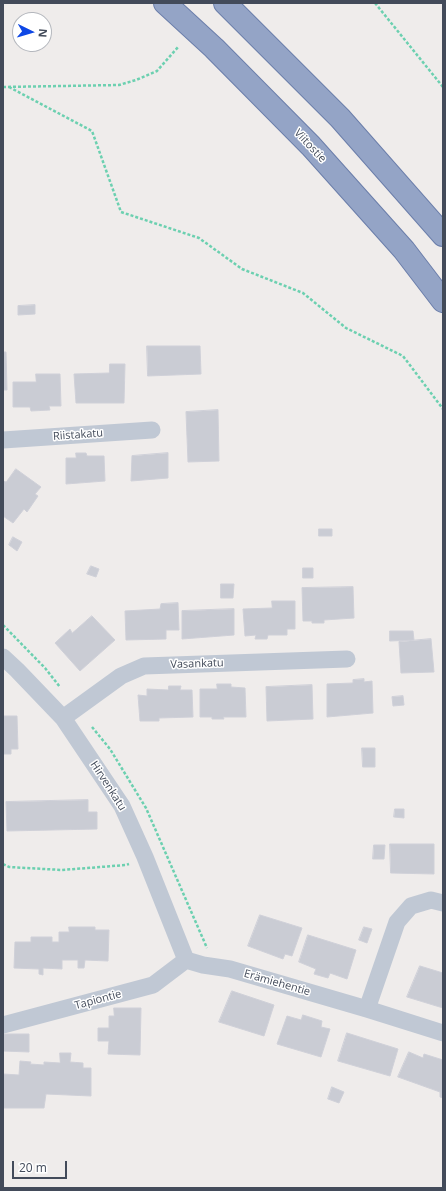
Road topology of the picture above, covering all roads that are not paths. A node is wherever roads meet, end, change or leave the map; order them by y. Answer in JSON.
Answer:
{"nodes":[{"id":1,"x":166,"y":3,"type":"edge"},
{"id":2,"x":225,"y":3,"type":"edge"},
{"id":3,"x":443,"y":235,"type":"edge"},
{"id":4,"x":443,"y":301,"type":"edge"},
{"id":5,"x":152,"y":430,"type":"dead end"},
{"id":6,"x":3,"y":440,"type":"edge"},
{"id":7,"x":3,"y":657,"type":"edge"},
{"id":8,"x":347,"y":659,"type":"dead end"},
{"id":9,"x":62,"y":718,"type":"junction"},
{"id":10,"x":443,"y":903,"type":"edge"},
{"id":11,"x":186,"y":960,"type":"junction"},
{"id":12,"x":367,"y":1009,"type":"junction"},
{"id":13,"x":3,"y":1025,"type":"edge"},
{"id":14,"x":443,"y":1033,"type":"edge"}],
"edges":[{"from":1,"to":4,"type":"highway","name":"Viitostie"},
{"from":2,"to":3,"type":"highway"},
{"from":5,"to":6,"type":"street","name":"Riistakatu"},
{"from":7,"to":9,"type":"street","name":"Hirvenkatu"},
{"from":8,"to":9,"type":"street","name":"Vasankatu"},
{"from":9,"to":11,"type":"street","name":"Hirvenkatu"},
{"from":10,"to":12,"type":"street"},
{"from":11,"to":12,"type":"street","name":"Erämiehentie"},
{"from":11,"to":13,"type":"street","name":"Tapiontie"},
{"from":12,"to":14,"type":"street","name":"Erämiehentie"}]}
